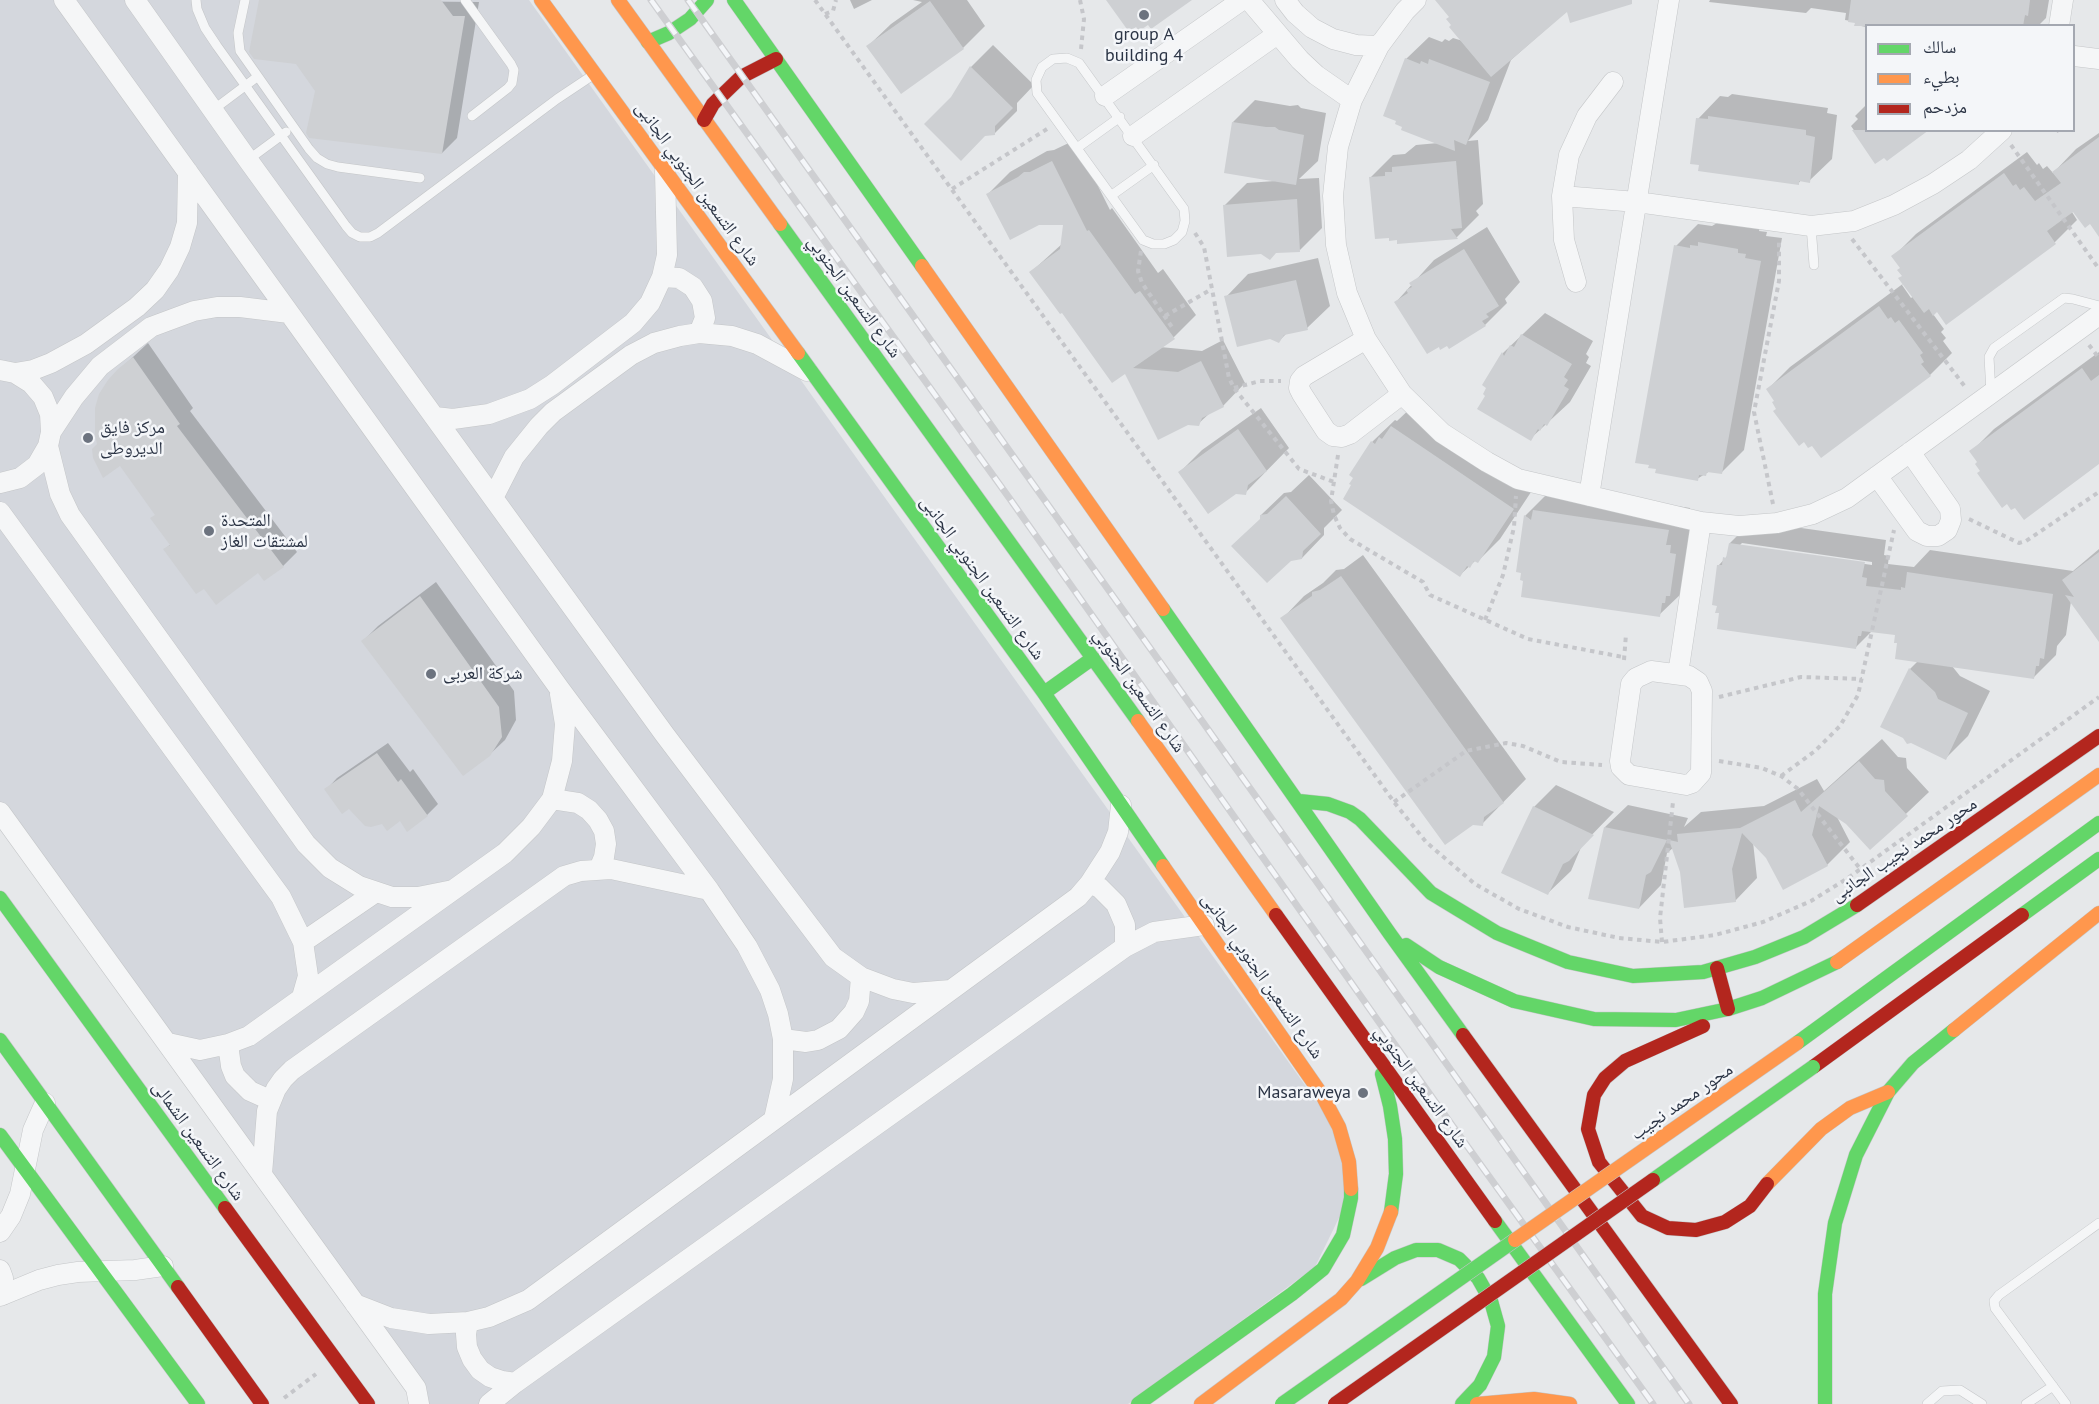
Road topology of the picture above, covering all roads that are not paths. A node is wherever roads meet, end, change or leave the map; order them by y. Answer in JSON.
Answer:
{"nodes":[{"id":1,"x":64,"y":0,"type":"edge"},
{"id":2,"x":195,"y":0,"type":"edge"},
{"id":3,"x":245,"y":0,"type":"edge"},
{"id":4,"x":465,"y":0,"type":"edge"},
{"id":5,"x":541,"y":0,"type":"edge"},
{"id":6,"x":618,"y":0,"type":"edge"},
{"id":7,"x":707,"y":0,"type":"edge"},
{"id":8,"x":734,"y":0,"type":"edge"},
{"id":9,"x":1242,"y":0,"type":"edge"},
{"id":10,"x":1249,"y":0,"type":"edge"},
{"id":11,"x":1285,"y":0,"type":"edge"},
{"id":12,"x":1416,"y":0,"type":"edge"},
{"id":13,"x":1669,"y":0,"type":"edge"},
{"id":14,"x":2063,"y":0,"type":"edge"},
{"id":15,"x":139,"y":2,"type":"edge"},
{"id":16,"x":2059,"y":24,"type":"edge"},
{"id":17,"x":1276,"y":35,"type":"junction"},
{"id":18,"x":648,"y":42,"type":"junction"},
{"id":19,"x":1379,"y":46,"type":"junction"},
{"id":20,"x":2075,"y":56,"type":"edge"},
{"id":21,"x":776,"y":59,"type":"junction"},
{"id":22,"x":2099,"y":59,"type":"edge"},
{"id":23,"x":595,"y":74,"type":"junction"},
{"id":24,"x":257,"y":77,"type":"junction"},
{"id":25,"x":1613,"y":82,"type":"dead end"},
{"id":26,"x":245,"y":86,"type":"junction"},
{"id":27,"x":1105,"y":96,"type":"junction"},
{"id":28,"x":1352,"y":100,"type":"junction"},
{"id":29,"x":213,"y":110,"type":"junction"},
{"id":30,"x":472,"y":116,"type":"dead end"},
{"id":31,"x":1120,"y":117,"type":"junction"},
{"id":32,"x":704,"y":120,"type":"junction"},
{"id":33,"x":293,"y":127,"type":"junction"},
{"id":34,"x":2001,"y":132,"type":"edge"},
{"id":35,"x":281,"y":136,"type":"junction"},
{"id":36,"x":1133,"y":136,"type":"junction"},
{"id":37,"x":1077,"y":148,"type":"junction"},
{"id":38,"x":248,"y":160,"type":"junction"},
{"id":39,"x":1154,"y":165,"type":"junction"},
{"id":40,"x":665,"y":171,"type":"junction"},
{"id":41,"x":188,"y":172,"type":"junction"},
{"id":42,"x":420,"y":178,"type":"dead end"},
{"id":43,"x":1112,"y":195,"type":"junction"},
{"id":44,"x":1562,"y":196,"type":"junction"},
{"id":45,"x":1637,"y":202,"type":"junction"},
{"id":46,"x":1811,"y":226,"type":"junction"},
{"id":47,"x":1814,"y":265,"type":"dead end"},
{"id":48,"x":662,"y":277,"type":"junction"},
{"id":49,"x":1576,"y":282,"type":"dead end"},
{"id":50,"x":2099,"y":306,"type":"edge"},
{"id":51,"x":289,"y":314,"type":"junction"},
{"id":52,"x":2099,"y":315,"type":"edge"},
{"id":53,"x":699,"y":333,"type":"junction"},
{"id":54,"x":1366,"y":339,"type":"junction"},
{"id":55,"x":7,"y":372,"type":"edge"},
{"id":56,"x":811,"y":373,"type":"junction"},
{"id":57,"x":1402,"y":394,"type":"junction"},
{"id":58,"x":1984,"y":398,"type":"junction"},
{"id":59,"x":435,"y":417,"type":"junction"},
{"id":60,"x":49,"y":439,"type":"junction"},
{"id":61,"x":1910,"y":452,"type":"junction"},
{"id":62,"x":1877,"y":476,"type":"junction"},
{"id":63,"x":0,"y":483,"type":"edge"},
{"id":64,"x":1589,"y":496,"type":"junction"},
{"id":65,"x":493,"y":498,"type":"junction"},
{"id":66,"x":0,"y":512,"type":"edge"},
{"id":67,"x":1701,"y":522,"type":"junction"},
{"id":68,"x":1093,"y":658,"type":"junction"},
{"id":69,"x":1678,"y":674,"type":"junction"},
{"id":70,"x":559,"y":688,"type":"junction"},
{"id":71,"x":1044,"y":693,"type":"junction"},
{"id":72,"x":2099,"y":736,"type":"edge"},
{"id":73,"x":2099,"y":775,"type":"edge"},
{"id":74,"x":552,"y":799,"type":"junction"},
{"id":75,"x":1299,"y":801,"type":"junction"},
{"id":76,"x":1121,"y":805,"type":"junction"},
{"id":77,"x":0,"y":812,"type":"edge"},
{"id":78,"x":2099,"y":823,"type":"edge"},
{"id":79,"x":2099,"y":859,"type":"edge"},
{"id":80,"x":599,"y":869,"type":"junction"},
{"id":81,"x":1090,"y":883,"type":"junction"},
{"id":82,"x":453,"y":890,"type":"junction"},
{"id":83,"x":709,"y":890,"type":"junction"},
{"id":84,"x":376,"y":892,"type":"junction"},
{"id":85,"x":0,"y":898,"type":"edge"},
{"id":86,"x":2099,"y":913,"type":"edge"},
{"id":87,"x":1204,"y":925,"type":"junction"},
{"id":88,"x":1390,"y":934,"type":"junction"},
{"id":89,"x":303,"y":942,"type":"junction"},
{"id":90,"x":1125,"y":947,"type":"junction"},
{"id":91,"x":1717,"y":968,"type":"junction"},
{"id":92,"x":861,"y":977,"type":"junction"},
{"id":93,"x":951,"y":990,"type":"junction"},
{"id":94,"x":302,"y":997,"type":"junction"},
{"id":95,"x":1728,"y":1010,"type":"junction"},
{"id":96,"x":783,"y":1039,"type":"junction"},
{"id":97,"x":0,"y":1040,"type":"edge"},
{"id":98,"x":168,"y":1043,"type":"junction"},
{"id":99,"x":228,"y":1044,"type":"junction"},
{"id":100,"x":1377,"y":1057,"type":"junction"},
{"id":101,"x":1887,"y":1092,"type":"junction"},
{"id":102,"x":270,"y":1100,"type":"junction"},
{"id":103,"x":45,"y":1103,"type":"junction"},
{"id":104,"x":774,"y":1119,"type":"junction"},
{"id":105,"x":0,"y":1136,"type":"edge"},
{"id":106,"x":26,"y":1171,"type":"junction"},
{"id":107,"x":262,"y":1174,"type":"junction"},
{"id":108,"x":2099,"y":1223,"type":"edge"},
{"id":109,"x":0,"y":1232,"type":"edge"},
{"id":110,"x":163,"y":1266,"type":"junction"},
{"id":111,"x":0,"y":1270,"type":"edge"},
{"id":112,"x":102,"y":1272,"type":"junction"},
{"id":113,"x":1357,"y":1281,"type":"junction"},
{"id":114,"x":1,"y":1296,"type":"edge"},
{"id":115,"x":355,"y":1304,"type":"junction"},
{"id":116,"x":468,"y":1322,"type":"junction"},
{"id":117,"x":515,"y":1383,"type":"junction"},
{"id":118,"x":2053,"y":1386,"type":"junction"},
{"id":119,"x":1499,"y":1402,"type":"edge"},
{"id":120,"x":2061,"y":1402,"type":"edge"},
{"id":121,"x":198,"y":1404,"type":"edge"},
{"id":122,"x":262,"y":1404,"type":"edge"},
{"id":123,"x":368,"y":1404,"type":"edge"},
{"id":124,"x":419,"y":1404,"type":"edge"},
{"id":125,"x":489,"y":1404,"type":"edge"},
{"id":126,"x":1138,"y":1404,"type":"edge"},
{"id":127,"x":1201,"y":1404,"type":"edge"},
{"id":128,"x":1282,"y":1404,"type":"edge"},
{"id":129,"x":1335,"y":1404,"type":"edge"},
{"id":130,"x":1462,"y":1404,"type":"edge"},
{"id":131,"x":1477,"y":1404,"type":"edge"},
{"id":132,"x":1570,"y":1404,"type":"edge"},
{"id":133,"x":1628,"y":1404,"type":"edge"},
{"id":134,"x":1731,"y":1404,"type":"edge"},
{"id":135,"x":1825,"y":1404,"type":"edge"},
{"id":136,"x":1927,"y":1404,"type":"edge"},
{"id":137,"x":1982,"y":1404,"type":"edge"},
{"id":138,"x":2026,"y":1404,"type":"edge"}],
"edges":[{"from":1,"to":41,"type":"street"},
{"from":2,"to":26,"type":"lane"},
{"from":3,"to":24,"type":"lane"},
{"from":4,"to":30,"type":"lane"},
{"from":5,"to":23,"type":"main road","name":"شارع التسعين الجنوبي الجانبى"},
{"from":6,"to":18,"type":"main road","name":"شارع التسعين الجنوبي"},
{"from":7,"to":18,"type":"main road"},
{"from":8,"to":21,"type":"main road"},
{"from":9,"to":27,"type":"street"},
{"from":10,"to":17,"type":"street"},
{"from":11,"to":19,"type":"street"},
{"from":12,"to":19,"type":"street"},
{"from":13,"to":45,"type":"street"},
{"from":14,"to":16,"type":"street"},
{"from":15,"to":29,"type":"street"},
{"from":17,"to":28,"type":"street"},
{"from":17,"to":36,"type":"street"},
{"from":18,"to":32,"type":"main road","name":"شارع التسعين الجنوبي"},
{"from":19,"to":28,"type":"street"},
{"from":20,"to":22,"type":"street"},
{"from":21,"to":32,"type":"main road"},
{"from":21,"to":75,"type":"main road"},
{"from":23,"to":35,"type":"lane"},
{"from":23,"to":40,"type":"main road","name":"شارع التسعين الجنوبي الجانبى"},
{"from":24,"to":26,"type":"lane"},
{"from":24,"to":33,"type":"lane"},
{"from":25,"to":44,"type":"street"},
{"from":26,"to":29,"type":"lane"},
{"from":26,"to":35,"type":"lane"},
{"from":27,"to":31,"type":"lane"},
{"from":27,"to":37,"type":"lane"},
{"from":28,"to":54,"type":"street"},
{"from":29,"to":38,"type":"street"},
{"from":31,"to":36,"type":"lane"},
{"from":31,"to":37,"type":"lane"},
{"from":32,"to":68,"type":"main road","name":"شارع التسعين الجنوبي"},
{"from":33,"to":35,"type":"lane"},
{"from":33,"to":42,"type":"lane"},
{"from":34,"to":46,"type":"street"},
{"from":35,"to":38,"type":"lane"},
{"from":36,"to":39,"type":"lane"},
{"from":37,"to":43,"type":"lane"},
{"from":38,"to":59,"type":"street"},
{"from":39,"to":43,"type":"lane"},
{"from":39,"to":43,"type":"lane"},
{"from":40,"to":48,"type":"street"},
{"from":40,"to":56,"type":"main road","name":"شارع التسعين الجنوبي الجانبى"},
{"from":41,"to":51,"type":"street"},
{"from":41,"to":55,"type":"street"},
{"from":44,"to":45,"type":"street"},
{"from":44,"to":49,"type":"street"},
{"from":45,"to":46,"type":"street"},
{"from":45,"to":64,"type":"street"},
{"from":46,"to":47,"type":"lane"},
{"from":48,"to":53,"type":"street"},
{"from":48,"to":59,"type":"street"},
{"from":50,"to":58,"type":"lane"},
{"from":51,"to":60,"type":"street"},
{"from":51,"to":70,"type":"street"},
{"from":52,"to":58,"type":"street"},
{"from":53,"to":56,"type":"street"},
{"from":53,"to":65,"type":"street"},
{"from":54,"to":57,"type":"street"},
{"from":54,"to":57,"type":"street"},
{"from":55,"to":60,"type":"street"},
{"from":56,"to":71,"type":"main road","name":"شارع التسعين الجنوبي الجانبى"},
{"from":57,"to":64,"type":"street"},
{"from":58,"to":61,"type":"street"},
{"from":59,"to":65,"type":"street"},
{"from":60,"to":63,"type":"street"},
{"from":60,"to":84,"type":"street"},
{"from":61,"to":62,"type":"street"},
{"from":61,"to":62,"type":"street"},
{"from":62,"to":67,"type":"street"},
{"from":64,"to":67,"type":"street"},
{"from":65,"to":92,"type":"street"},
{"from":66,"to":89,"type":"street"},
{"from":67,"to":69,"type":"street"},
{"from":68,"to":71,"type":"main road"},
{"from":68,"to":100,"type":"main road","name":"شارع التسعين الجنوبي"},
{"from":69,"to":69,"type":"street"},
{"from":70,"to":74,"type":"street"},
{"from":70,"to":83,"type":"street"},
{"from":71,"to":76,"type":"main road","name":"شارع التسعين الجنوبي الجانبى"},
{"from":72,"to":91,"type":"main road","name":"محور محمد نجيب الجانبى"},
{"from":73,"to":95,"type":"main road"},
{"from":74,"to":80,"type":"street"},
{"from":74,"to":82,"type":"street"},
{"from":75,"to":88,"type":"main road"},
{"from":75,"to":91,"type":"main road"},
{"from":76,"to":81,"type":"street"},
{"from":76,"to":87,"type":"main road","name":"شارع التسعين الجنوبي الجانبى"},
{"from":77,"to":98,"type":"street"},
{"from":78,"to":128,"type":"main road","name":"محور محمد نجيب","bridge":true},
{"from":79,"to":129,"type":"main road","bridge":true},
{"from":80,"to":83,"type":"street"},
{"from":80,"to":102,"type":"street"},
{"from":81,"to":90,"type":"street"},
{"from":81,"to":93,"type":"street"},
{"from":82,"to":84,"type":"street"},
{"from":82,"to":94,"type":"street"},
{"from":83,"to":96,"type":"street"},
{"from":84,"to":89,"type":"street"},
{"from":85,"to":123,"type":"main road","name":"شارع التسعين الشمالى"},
{"from":86,"to":101,"type":"main road"},
{"from":87,"to":90,"type":"street"},
{"from":87,"to":126,"type":"main road","name":"شارع التسعين الجنوبي الجانبى"},
{"from":88,"to":95,"type":"main road"},
{"from":88,"to":134,"type":"main road"},
{"from":89,"to":94,"type":"street"},
{"from":90,"to":117,"type":"street"},
{"from":91,"to":95,"type":"main road"},
{"from":92,"to":93,"type":"street"},
{"from":92,"to":96,"type":"street"},
{"from":93,"to":104,"type":"street"},
{"from":94,"to":99,"type":"street"},
{"from":95,"to":101,"type":"main road"},
{"from":96,"to":104,"type":"street"},
{"from":97,"to":103,"type":"main road"},
{"from":98,"to":99,"type":"street"},
{"from":98,"to":107,"type":"street"},
{"from":99,"to":102,"type":"street"},
{"from":100,"to":113,"type":"main road"},
{"from":100,"to":133,"type":"main road","name":"شارع التسعين الجنوبي"},
{"from":101,"to":135,"type":"main road"},
{"from":102,"to":107,"type":"street"},
{"from":103,"to":106,"type":"street"},
{"from":103,"to":110,"type":"main road"},
{"from":104,"to":116,"type":"street"},
{"from":105,"to":106,"type":"main road"},
{"from":106,"to":109,"type":"street"},
{"from":106,"to":112,"type":"main road"},
{"from":107,"to":115,"type":"street"},
{"from":108,"to":118,"type":"lane"},
{"from":110,"to":112,"type":"street"},
{"from":110,"to":122,"type":"main road"},
{"from":111,"to":114,"type":"street"},
{"from":112,"to":114,"type":"street"},
{"from":112,"to":121,"type":"main road"},
{"from":113,"to":127,"type":"main road"},
{"from":113,"to":130,"type":"main road"},
{"from":115,"to":116,"type":"street"},
{"from":115,"to":124,"type":"street"},
{"from":116,"to":117,"type":"street"},
{"from":117,"to":125,"type":"street"},
{"from":118,"to":120,"type":"lane"},
{"from":118,"to":138,"type":"lane"},
{"from":119,"to":131,"type":"main road"},
{"from":119,"to":132,"type":"main road"},
{"from":136,"to":137,"type":"lane"}]}
